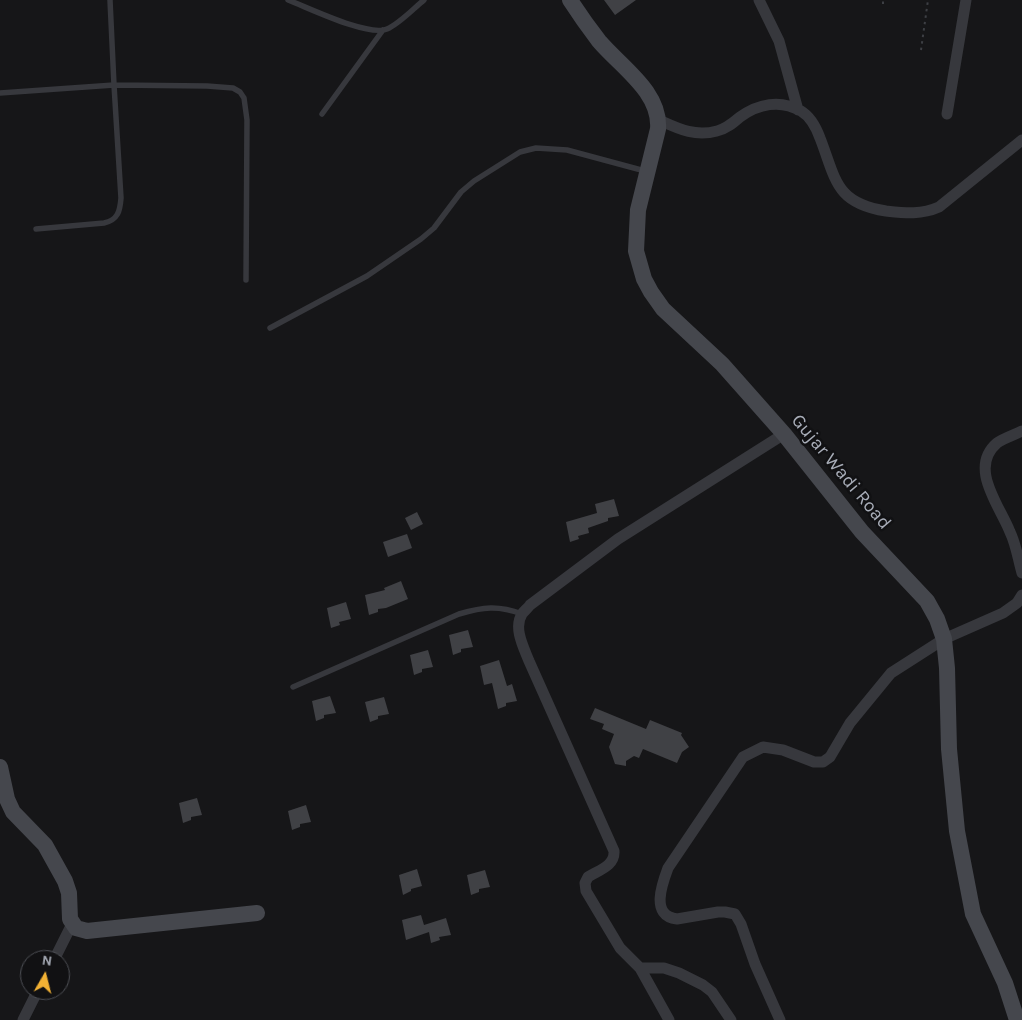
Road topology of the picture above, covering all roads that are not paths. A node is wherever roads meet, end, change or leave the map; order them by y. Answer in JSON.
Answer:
{"nodes":[{"id":1,"x":110,"y":0,"type":"edge"},
{"id":2,"x":288,"y":0,"type":"edge"},
{"id":3,"x":424,"y":0,"type":"edge"},
{"id":4,"x":570,"y":0,"type":"edge"},
{"id":5,"x":759,"y":0,"type":"edge"},
{"id":6,"x":966,"y":0,"type":"edge"},
{"id":7,"x":383,"y":30,"type":"junction"},
{"id":8,"x":114,"y":85,"type":"junction"},
{"id":9,"x":0,"y":93,"type":"edge"},
{"id":10,"x":798,"y":110,"type":"junction"},
{"id":11,"x":322,"y":114,"type":"dead end"},
{"id":12,"x":948,"y":114,"type":"dead end"},
{"id":13,"x":659,"y":120,"type":"junction"},
{"id":14,"x":1022,"y":140,"type":"edge"},
{"id":15,"x":648,"y":171,"type":"junction"},
{"id":16,"x":36,"y":229,"type":"dead end"},
{"id":17,"x":246,"y":280,"type":"dead end"},
{"id":18,"x":270,"y":328,"type":"dead end"},
{"id":19,"x":1022,"y":431,"type":"edge"},
{"id":20,"x":784,"y":434,"type":"junction"},
{"id":21,"x":1022,"y":573,"type":"edge"},
{"id":22,"x":1022,"y":595,"type":"edge"},
{"id":23,"x":522,"y":614,"type":"junction"},
{"id":24,"x":944,"y":639,"type":"junction"},
{"id":25,"x":293,"y":687,"type":"dead end"},
{"id":26,"x":0,"y":767,"type":"edge"},
{"id":27,"x":257,"y":913,"type":"dead end"},
{"id":28,"x":72,"y":924,"type":"junction"},
{"id":29,"x":59,"y":950,"type":"edge"},
{"id":30,"x":640,"y":968,"type":"junction"},
{"id":31,"x":33,"y":1000,"type":"edge"},
{"id":32,"x":1017,"y":1009,"type":"edge"},
{"id":33,"x":23,"y":1020,"type":"edge"},
{"id":34,"x":668,"y":1020,"type":"edge"},
{"id":35,"x":731,"y":1020,"type":"edge"},
{"id":36,"x":780,"y":1020,"type":"edge"}],
"edges":[{"from":1,"to":8,"type":"lane"},
{"from":2,"to":7,"type":"lane"},
{"from":3,"to":7,"type":"lane"},
{"from":4,"to":13,"type":"street"},
{"from":5,"to":10,"type":"street"},
{"from":6,"to":12,"type":"street"},
{"from":7,"to":11,"type":"lane"},
{"from":8,"to":9,"type":"lane"},
{"from":8,"to":16,"type":"lane"},
{"from":8,"to":17,"type":"lane"},
{"from":10,"to":13,"type":"street"},
{"from":10,"to":14,"type":"street"},
{"from":13,"to":15,"type":"street","name":"Gujar Wadi Road"},
{"from":15,"to":18,"type":"lane"},
{"from":15,"to":20,"type":"street","name":"Gujar Wadi Road"},
{"from":19,"to":21,"type":"street"},
{"from":20,"to":23,"type":"street"},
{"from":20,"to":24,"type":"street","name":"Gujar Wadi Road"},
{"from":22,"to":24,"type":"street"},
{"from":23,"to":25,"type":"lane"},
{"from":23,"to":30,"type":"street"},
{"from":24,"to":32,"type":"street","name":"Gujar Wadi Road"},
{"from":24,"to":36,"type":"street"},
{"from":26,"to":28,"type":"street"},
{"from":27,"to":28,"type":"street"},
{"from":28,"to":29,"type":"street"},
{"from":30,"to":34,"type":"street"},
{"from":30,"to":35,"type":"street"},
{"from":31,"to":33,"type":"street"}]}
